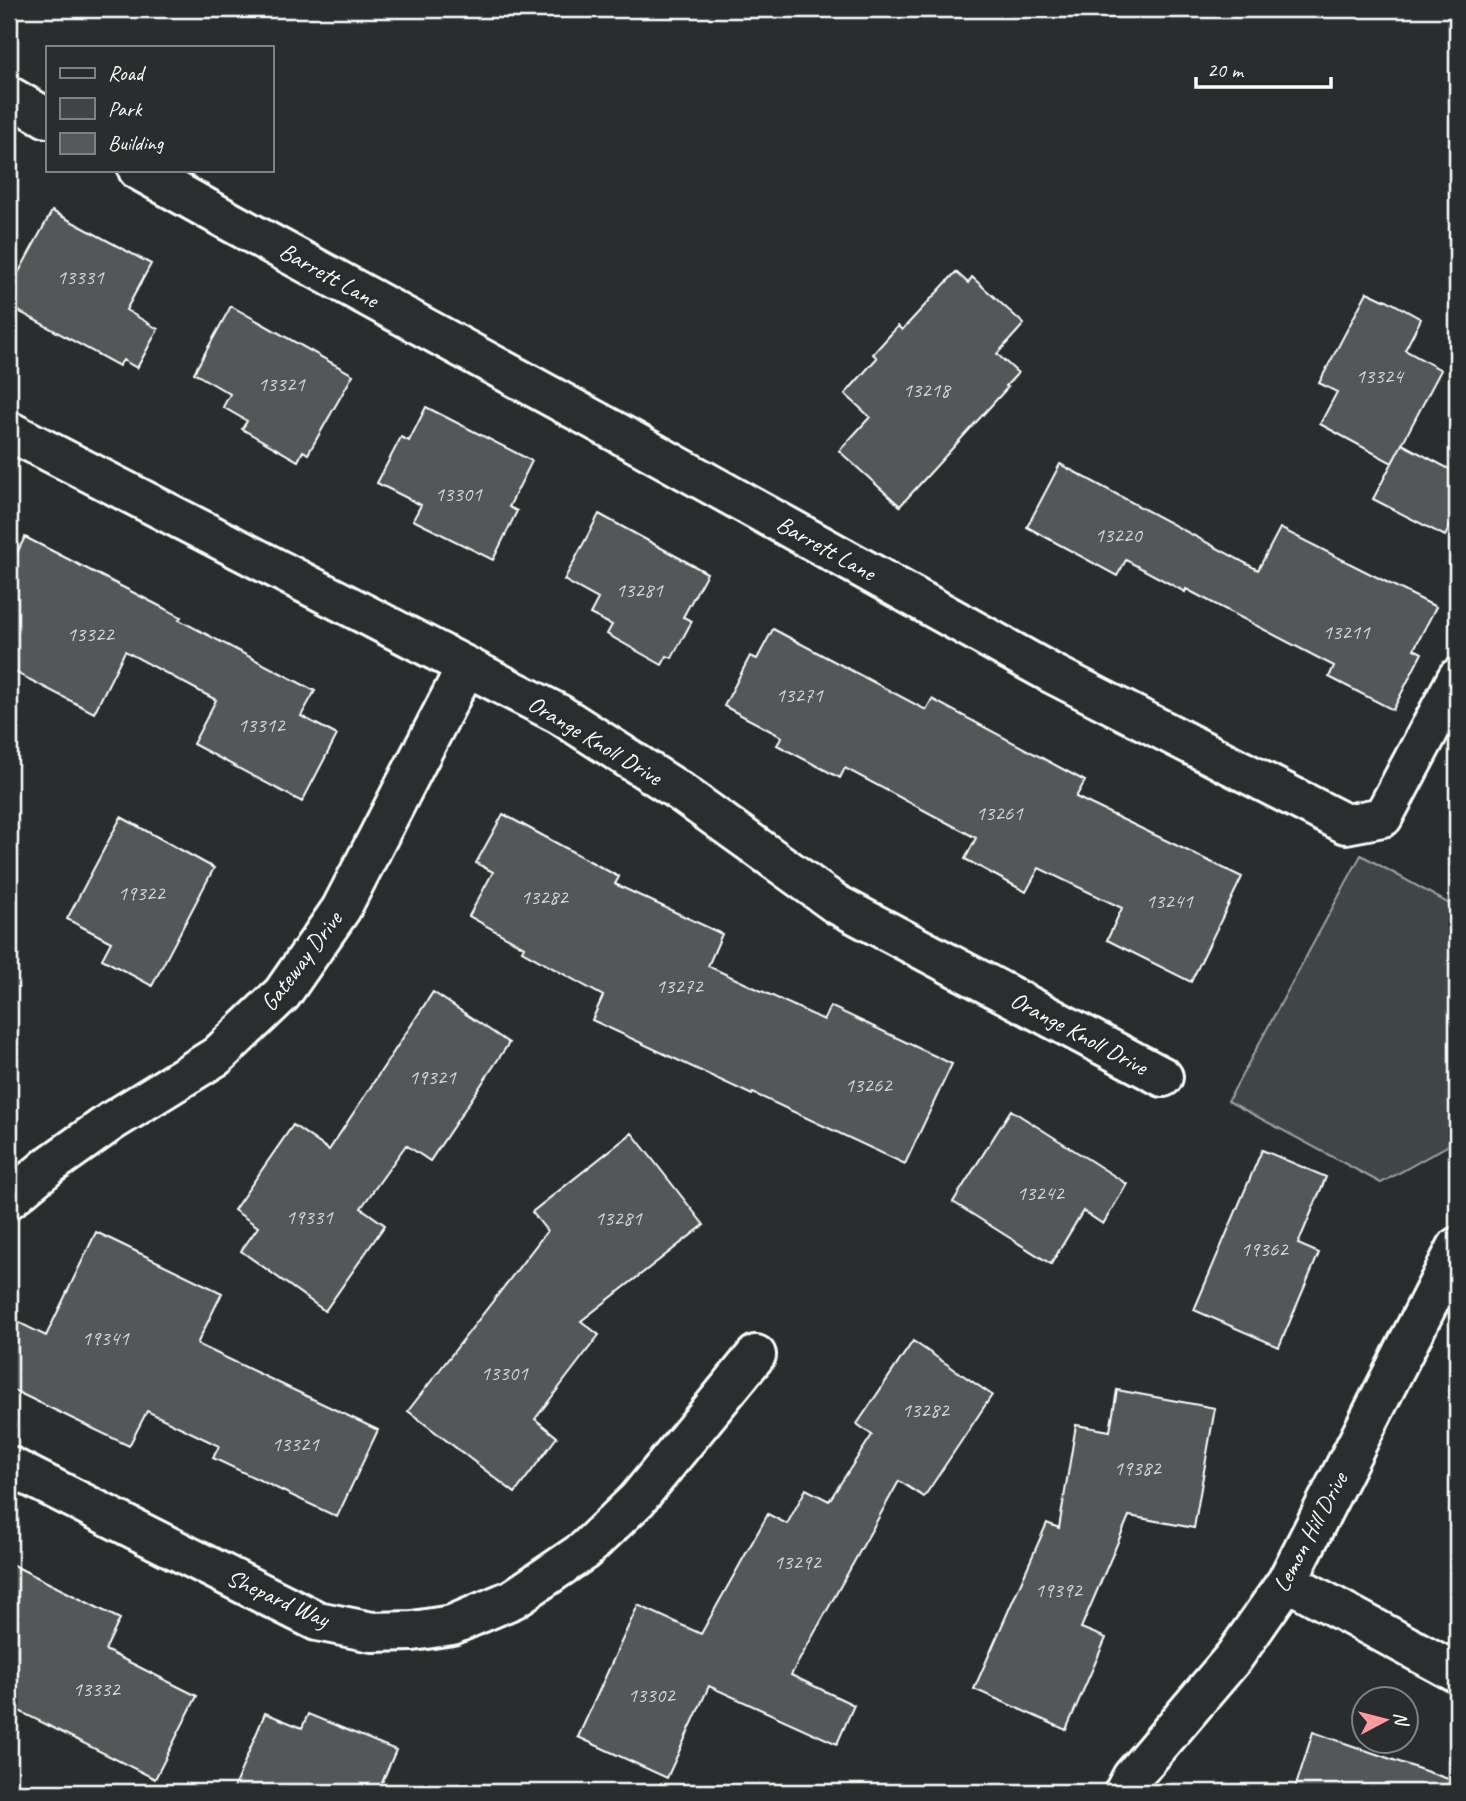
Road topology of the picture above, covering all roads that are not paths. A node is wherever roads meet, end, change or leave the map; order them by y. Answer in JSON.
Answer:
{"nodes":[{"id":1,"x":9,"y":96,"type":"edge"},
{"id":2,"x":46,"y":117,"type":"edge"},
{"id":3,"x":142,"y":172,"type":"edge"},
{"id":4,"x":9,"y":431,"type":"edge"},
{"id":5,"x":466,"y":667,"type":"junction"},
{"id":6,"x":1457,"y":678,"type":"edge"},
{"id":7,"x":1163,"y":1077,"type":"dead end"},
{"id":8,"x":9,"y":1199,"type":"edge"},
{"id":9,"x":1457,"y":1247,"type":"edge"},
{"id":10,"x":757,"y":1355,"type":"dead end"},
{"id":11,"x":9,"y":1465,"type":"edge"},
{"id":12,"x":1287,"y":1581,"type":"junction"},
{"id":13,"x":1457,"y":1673,"type":"edge"},
{"id":14,"x":1124,"y":1792,"type":"edge"}],
"edges":[{"from":1,"to":2,"type":"street"},
{"from":3,"to":6,"type":"street","name":"Barrett Lane"},
{"from":4,"to":5,"type":"street","name":"Orange Knoll Drive"},
{"from":5,"to":7,"type":"street","name":"Orange Knoll Drive"},
{"from":5,"to":8,"type":"street","name":"Gateway Drive"},
{"from":9,"to":12,"type":"street","name":"Lemon Hill Drive"},
{"from":10,"to":11,"type":"street","name":"Shepard Way"},
{"from":12,"to":13,"type":"street"},
{"from":12,"to":14,"type":"street","name":"Lemon Hill Drive"}]}
